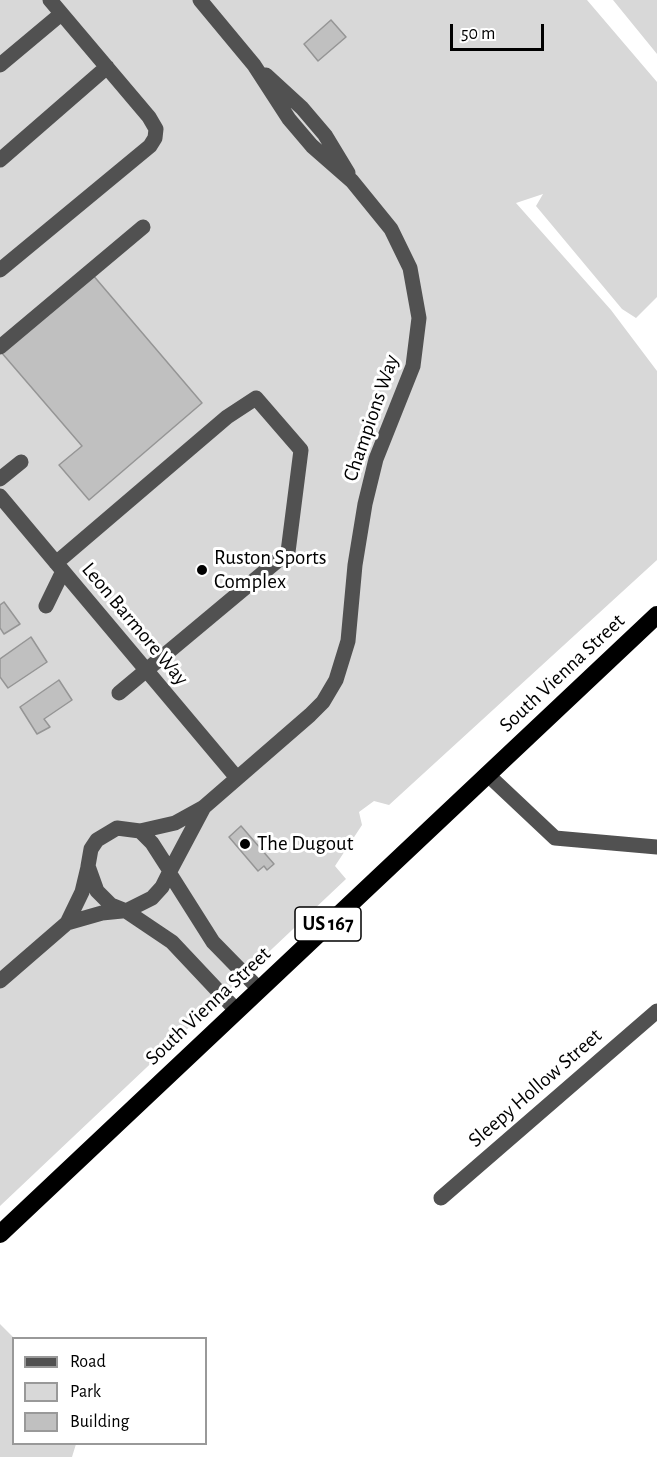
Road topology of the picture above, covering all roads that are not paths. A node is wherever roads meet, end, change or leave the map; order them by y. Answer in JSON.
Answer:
{"nodes":[{"id":1,"x":50,"y":0,"type":"edge"},
{"id":2,"x":200,"y":0,"type":"edge"},
{"id":3,"x":61,"y":14,"type":"junction"},
{"id":4,"x":0,"y":65,"type":"edge"},
{"id":5,"x":107,"y":67,"type":"junction"},
{"id":6,"x":0,"y":160,"type":"edge"},
{"id":7,"x":143,"y":227,"type":"dead end"},
{"id":8,"x":0,"y":270,"type":"edge"},
{"id":9,"x":0,"y":347,"type":"edge"},
{"id":10,"x":21,"y":462,"type":"dead end"},
{"id":11,"x":0,"y":479,"type":"edge"},
{"id":12,"x":0,"y":496,"type":"edge"},
{"id":13,"x":59,"y":567,"type":"junction"},
{"id":14,"x":46,"y":606,"type":"dead end"},
{"id":15,"x":657,"y":615,"type":"edge"},
{"id":16,"x":147,"y":671,"type":"junction"},
{"id":17,"x":120,"y":693,"type":"dead end"},
{"id":18,"x":487,"y":774,"type":"junction"},
{"id":19,"x":237,"y":778,"type":"junction"},
{"id":20,"x":204,"y":807,"type":"junction"},
{"id":21,"x":140,"y":831,"type":"junction"},
{"id":22,"x":657,"y":847,"type":"edge"},
{"id":23,"x":88,"y":866,"type":"junction"},
{"id":24,"x":170,"y":872,"type":"junction"},
{"id":25,"x":124,"y":911,"type":"junction"},
{"id":26,"x":67,"y":923,"type":"junction"},
{"id":27,"x":0,"y":981,"type":"edge"},
{"id":28,"x":259,"y":989,"type":"junction"},
{"id":29,"x":236,"y":1010,"type":"junction"},
{"id":30,"x":657,"y":1011,"type":"edge"},
{"id":31,"x":441,"y":1198,"type":"dead end"},
{"id":32,"x":0,"y":1234,"type":"edge"}],
"edges":[{"from":1,"to":3,"type":"street"},
{"from":2,"to":19,"type":"street","name":"Champions Way"},
{"from":3,"to":4,"type":"street"},
{"from":3,"to":5,"type":"street"},
{"from":5,"to":6,"type":"street"},
{"from":5,"to":8,"type":"street"},
{"from":7,"to":9,"type":"street"},
{"from":10,"to":11,"type":"street"},
{"from":12,"to":13,"type":"street","name":"Leon Barmore Way"},
{"from":13,"to":14,"type":"street"},
{"from":13,"to":16,"type":"street","name":"Leon Barmore Way"},
{"from":13,"to":16,"type":"street"},
{"from":15,"to":18,"type":"highway","name":"South Vienna Street","number":"US 167"},
{"from":16,"to":17,"type":"street"},
{"from":16,"to":19,"type":"street","name":"Leon Barmore Way"},
{"from":18,"to":22,"type":"street"},
{"from":18,"to":28,"type":"highway","name":"South Vienna Street","number":"US 167"},
{"from":19,"to":20,"type":"street","name":"Champions Way"},
{"from":20,"to":21,"type":"street","name":"Champions Way"},
{"from":20,"to":24,"type":"street","name":"Champions Way"},
{"from":21,"to":23,"type":"street","name":"Champions Way"},
{"from":21,"to":24,"type":"street"},
{"from":23,"to":25,"type":"street"},
{"from":23,"to":26,"type":"street","name":"Champions Way"},
{"from":24,"to":25,"type":"street","name":"Champions Way"},
{"from":24,"to":28,"type":"street"},
{"from":25,"to":26,"type":"street","name":"Champions Way"},
{"from":25,"to":29,"type":"street"},
{"from":26,"to":27,"type":"street","name":"Champions Way"},
{"from":28,"to":29,"type":"highway","name":"South Vienna Street","number":"US 167"},
{"from":29,"to":32,"type":"highway","name":"South Vienna Street","number":"US 167"},
{"from":30,"to":31,"type":"street","name":"Sleepy Hollow Street"}]}
